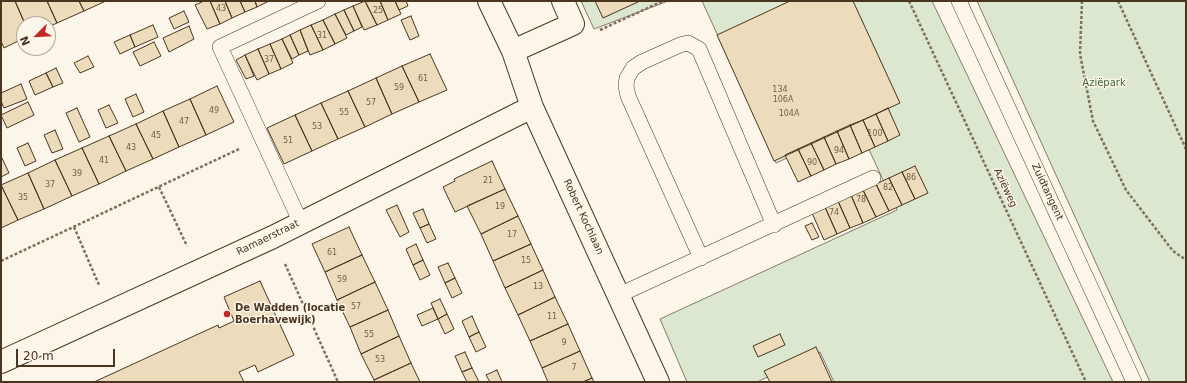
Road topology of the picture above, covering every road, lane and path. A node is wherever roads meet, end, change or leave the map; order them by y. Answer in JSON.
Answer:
{"nodes":[{"id":1,"x":318,"y":1,"type":"edge"},
{"id":2,"x":489,"y":1,"type":"edge"},
{"id":3,"x":563,"y":1,"type":"edge"},
{"id":4,"x":663,"y":1,"type":"edge"},
{"id":5,"x":909,"y":1,"type":"edge"},
{"id":6,"x":960,"y":1,"type":"edge"},
{"id":7,"x":1082,"y":1,"type":"edge"},
{"id":8,"x":1118,"y":1,"type":"edge"},
{"id":9,"x":572,"y":24,"type":"junction"},
{"id":10,"x":513,"y":51,"type":"junction"},
{"id":11,"x":532,"y":107,"type":"junction"},
{"id":12,"x":262,"y":138,"type":"junction"},
{"id":13,"x":1186,"y":149,"type":"edge"},
{"id":14,"x":873,"y":178,"type":"dead end"},
{"id":15,"x":159,"y":187,"type":"junction"},
{"id":16,"x":301,"y":223,"type":"junction"},
{"id":17,"x":774,"y":225,"type":"junction"},
{"id":18,"x":74,"y":227,"type":"junction"},
{"id":19,"x":273,"y":237,"type":"junction"},
{"id":20,"x":701,"y":258,"type":"junction"},
{"id":21,"x":1186,"y":260,"type":"edge"},
{"id":22,"x":1,"y":261,"type":"edge"},
{"id":23,"x":199,"y":271,"type":"junction"},
{"id":24,"x":619,"y":295,"type":"junction"},
{"id":25,"x":110,"y":312,"type":"junction"},
{"id":26,"x":1,"y":362,"type":"edge"},
{"id":27,"x":338,"y":382,"type":"edge"},
{"id":28,"x":658,"y":382,"type":"edge"},
{"id":29,"x":1086,"y":382,"type":"edge"},
{"id":30,"x":1134,"y":382,"type":"edge"}],
"edges":[{"from":1,"to":12,"type":"lane"},
{"from":2,"to":10,"type":"street","name":"Robert Kochlaan"},
{"from":3,"to":9,"type":"street"},
{"from":4,"to":9,"type":"path"},
{"from":5,"to":29,"type":"path","name":"Aziëweg"},
{"from":6,"to":30,"type":"lane","name":"Zuidtangent"},
{"from":7,"to":21,"type":"path"},
{"from":8,"to":13,"type":"path"},
{"from":9,"to":10,"type":"street"},
{"from":10,"to":11,"type":"street","name":"Robert Kochlaan"},
{"from":11,"to":16,"type":"street","name":"Ramaerstraat"},
{"from":11,"to":24,"type":"street","name":"Robert Kochlaan"},
{"from":12,"to":15,"type":"path"},
{"from":12,"to":16,"type":"lane"},
{"from":14,"to":17,"type":"lane"},
{"from":15,"to":18,"type":"path"},
{"from":15,"to":23,"type":"path"},
{"from":16,"to":19,"type":"street","name":"Ramaerstraat"},
{"from":17,"to":20,"type":"lane"},
{"from":17,"to":20,"type":"lane"},
{"from":18,"to":22,"type":"path"},
{"from":18,"to":25,"type":"path"},
{"from":19,"to":23,"type":"street","name":"Ramaerstraat"},
{"from":19,"to":27,"type":"path"},
{"from":20,"to":24,"type":"lane"},
{"from":23,"to":25,"type":"street","name":"Ramaerstraat"},
{"from":24,"to":28,"type":"street","name":"Robert Kochlaan"},
{"from":25,"to":26,"type":"street","name":"Ramaerstraat"}]}
